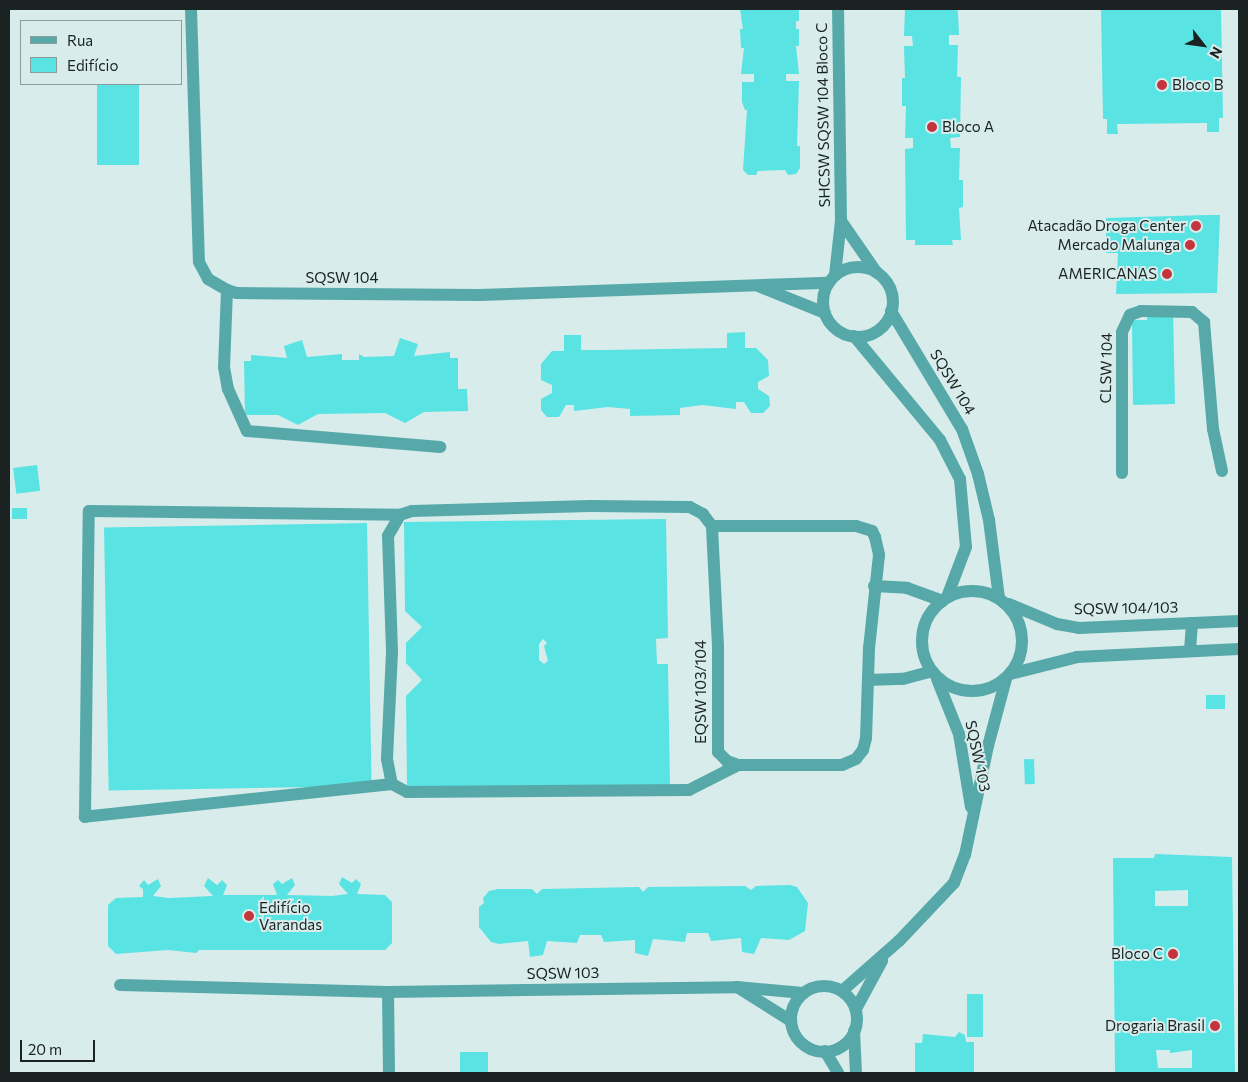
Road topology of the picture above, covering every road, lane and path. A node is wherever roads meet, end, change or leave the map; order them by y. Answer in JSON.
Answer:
{"nodes":[{"id":1,"x":191,"y":9,"type":"edge"},
{"id":2,"x":838,"y":9,"type":"edge"},
{"id":3,"x":841,"y":221,"type":"junction"},
{"id":4,"x":877,"y":273,"type":"junction"},
{"id":5,"x":832,"y":279,"type":"junction"},
{"id":6,"x":751,"y":283,"type":"junction"},
{"id":7,"x":227,"y":290,"type":"junction"},
{"id":8,"x":891,"y":311,"type":"junction"},
{"id":9,"x":824,"y":313,"type":"junction"},
{"id":10,"x":854,"y":336,"type":"junction"},
{"id":11,"x":440,"y":447,"type":"dead end"},
{"id":12,"x":1222,"y":471,"type":"dead end"},
{"id":13,"x":1122,"y":473,"type":"dead end"},
{"id":14,"x":978,"y":474,"type":"junction"},
{"id":15,"x":960,"y":479,"type":"junction"},
{"id":16,"x":400,"y":515,"type":"junction"},
{"id":17,"x":712,"y":526,"type":"junction"},
{"id":18,"x":874,"y":586,"type":"junction"},
{"id":19,"x":945,"y":599,"type":"junction"},
{"id":20,"x":1002,"y":600,"type":"junction"},
{"id":21,"x":1239,"y":621,"type":"edge"},
{"id":22,"x":1192,"y":623,"type":"junction"},
{"id":23,"x":1239,"y":649,"type":"edge"},
{"id":24,"x":1190,"y":651,"type":"junction"},
{"id":25,"x":934,"y":675,"type":"junction"},
{"id":26,"x":1008,"y":677,"type":"junction"},
{"id":27,"x":868,"y":680,"type":"junction"},
{"id":28,"x":738,"y":765,"type":"junction"},
{"id":29,"x":392,"y":784,"type":"junction"},
{"id":30,"x":972,"y":814,"type":"junction"},
{"id":31,"x":885,"y":954,"type":"junction"},
{"id":32,"x":120,"y":984,"type":"dead end"},
{"id":33,"x":737,"y":987,"type":"junction"},
{"id":34,"x":842,"y":991,"type":"junction"},
{"id":35,"x":388,"y":992,"type":"junction"},
{"id":36,"x":804,"y":993,"type":"junction"},
{"id":37,"x":856,"y":1009,"type":"junction"},
{"id":38,"x":791,"y":1021,"type":"junction"},
{"id":39,"x":854,"y":1031,"type":"junction"},
{"id":40,"x":825,"y":1051,"type":"junction"},
{"id":41,"x":389,"y":1073,"type":"edge"},
{"id":42,"x":838,"y":1073,"type":"edge"},
{"id":43,"x":856,"y":1073,"type":"edge"}],
"edges":[{"from":1,"to":7,"type":"street","name":"SQSW 104"},
{"from":2,"to":3,"type":"street","name":"SHCSW SQSW 104 Bloco C"},
{"from":3,"to":4,"type":"street","name":"SHCSW SQSW 104 Bloco C"},
{"from":3,"to":5,"type":"street","name":"SHCSW SQSW 104 Bloco C"},
{"from":4,"to":5,"type":"street"},
{"from":4,"to":8,"type":"street"},
{"from":5,"to":6,"type":"street","name":"SQSW 104"},
{"from":5,"to":9,"type":"street"},
{"from":6,"to":7,"type":"street","name":"SQSW 104"},
{"from":6,"to":9,"type":"street","name":"SQSW 104"},
{"from":7,"to":11,"type":"street"},
{"from":8,"to":10,"type":"street"},
{"from":8,"to":14,"type":"street","name":"SQSW 104"},
{"from":9,"to":10,"type":"street"},
{"from":10,"to":15,"type":"street"},
{"from":12,"to":13,"type":"street","name":"CLSW 104"},
{"from":14,"to":15,"type":"street"},
{"from":14,"to":20,"type":"street","name":"SQSW 104"},
{"from":15,"to":19,"type":"street"},
{"from":16,"to":17,"type":"street"},
{"from":16,"to":29,"type":"street"},
{"from":16,"to":29,"type":"street"},
{"from":17,"to":18,"type":"street"},
{"from":17,"to":28,"type":"street","name":"EQSW 103/104"},
{"from":18,"to":19,"type":"street"},
{"from":18,"to":27,"type":"street"},
{"from":19,"to":20,"type":"street"},
{"from":19,"to":25,"type":"street"},
{"from":20,"to":22,"type":"street","name":"SQSW 104/103"},
{"from":20,"to":26,"type":"street"},
{"from":21,"to":22,"type":"street","name":"SQSW 104/103"},
{"from":22,"to":24,"type":"street","name":"SQSW 104/103"},
{"from":23,"to":24,"type":"street"},
{"from":24,"to":26,"type":"street"},
{"from":25,"to":26,"type":"street"},
{"from":25,"to":27,"type":"street"},
{"from":25,"to":30,"type":"street","name":"SQSW 103"},
{"from":26,"to":30,"type":"street","name":"SQSW 103"},
{"from":27,"to":28,"type":"street"},
{"from":28,"to":29,"type":"street"},
{"from":30,"to":31,"type":"street","name":"SQSW 103"},
{"from":31,"to":34,"type":"street","name":"SQSW 103"},
{"from":31,"to":37,"type":"street","name":"SQSW 103"},
{"from":32,"to":35,"type":"street","name":"SQSW 103"},
{"from":33,"to":35,"type":"street","name":"SQSW 103"},
{"from":33,"to":36,"type":"street","name":"SQSW 103"},
{"from":33,"to":38,"type":"street"},
{"from":34,"to":36,"type":"street"},
{"from":34,"to":37,"type":"street"},
{"from":35,"to":41,"type":"street"},
{"from":36,"to":38,"type":"street"},
{"from":37,"to":39,"type":"street"},
{"from":38,"to":40,"type":"street"},
{"from":39,"to":40,"type":"street"},
{"from":39,"to":43,"type":"street"},
{"from":40,"to":42,"type":"street"}]}
